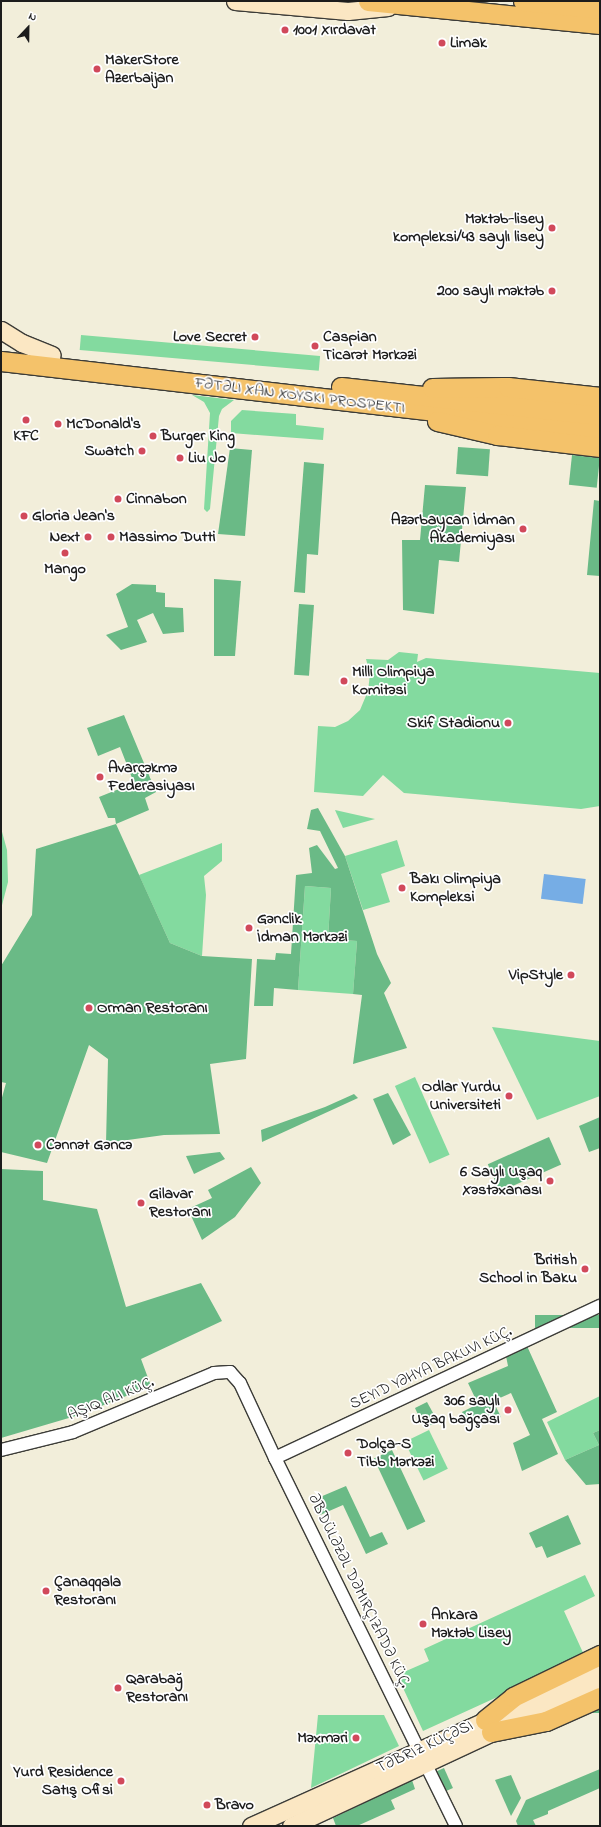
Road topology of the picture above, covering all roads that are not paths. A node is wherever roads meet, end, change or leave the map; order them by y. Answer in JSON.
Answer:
{"nodes":[{"id":1,"x":235,"y":1,"type":"edge"},
{"id":2,"x":368,"y":1,"type":"edge"},
{"id":3,"x":523,"y":1,"type":"edge"},
{"id":4,"x":409,"y":5,"type":"junction"},
{"id":5,"x":600,"y":9,"type":"edge"},
{"id":6,"x":600,"y":24,"type":"edge"},
{"id":7,"x":1,"y":330,"type":"edge"},
{"id":8,"x":1,"y":349,"type":"edge"},
{"id":9,"x":52,"y":355,"type":"junction"},
{"id":10,"x":1,"y":361,"type":"edge"},
{"id":11,"x":600,"y":397,"type":"edge"},
{"id":12,"x":388,"y":399,"type":"junction"},
{"id":13,"x":600,"y":415,"type":"edge"},
{"id":14,"x":600,"y":430,"type":"edge"},
{"id":15,"x":600,"y":447,"type":"edge"},
{"id":16,"x":600,"y":1306,"type":"edge"},
{"id":17,"x":1,"y":1450,"type":"edge"},
{"id":18,"x":275,"y":1458,"type":"junction"},
{"id":19,"x":600,"y":1655,"type":"edge"},
{"id":20,"x":600,"y":1669,"type":"edge"},
{"id":21,"x":600,"y":1682,"type":"edge"},
{"id":22,"x":600,"y":1697,"type":"edge"},
{"id":23,"x":488,"y":1726,"type":"junction"},
{"id":24,"x":423,"y":1756,"type":"junction"},
{"id":25,"x":251,"y":1826,"type":"edge"},
{"id":26,"x":292,"y":1826,"type":"edge"},
{"id":27,"x":456,"y":1826,"type":"edge"}],
"edges":[{"from":1,"to":4,"type":"main road"},
{"from":2,"to":4,"type":"main road"},
{"from":3,"to":5,"type":"main road"},
{"from":4,"to":6,"type":"main road"},
{"from":7,"to":9,"type":"main road"},
{"from":8,"to":9,"type":"main road","name":"FƏTƏLI XAN XOYSKI PROSPEKTI"},
{"from":9,"to":12,"type":"main road","name":"FƏTƏLI XAN XOYSKI PROSPEKTI"},
{"from":10,"to":12,"type":"main road","name":"FƏTƏLI XAN XOYSKI PROSPEKTI"},
{"from":11,"to":12,"type":"main road"},
{"from":12,"to":13,"type":"main road","name":"FƏTƏLI XAN XOYSKI PROSPEKTI"},
{"from":12,"to":14,"type":"main road","name":"FƏTƏLI XAN XOYSKI PROSPEKTI"},
{"from":12,"to":15,"type":"main road"},
{"from":16,"to":18,"type":"street","name":"SEYID YƏHYA BAKUVI KÜÇ."},
{"from":17,"to":18,"type":"street","name":"ƏBDÜLƏZƏL DƏMIRÇIZADƏ KÜÇ."},
{"from":18,"to":24,"type":"street","name":"ƏBDÜLƏZƏL DƏMIRÇIZADƏ KÜÇ."},
{"from":19,"to":23,"type":"main road"},
{"from":20,"to":23,"type":"main road","name":"TƏBRIZ KÜÇƏSI"},
{"from":21,"to":23,"type":"main road","name":"TƏBRIZ KÜÇƏSI"},
{"from":22,"to":23,"type":"main road"},
{"from":23,"to":24,"type":"main road","name":"TƏBRIZ KÜÇƏSI"},
{"from":24,"to":25,"type":"main road","name":"TƏBRIZ KÜÇƏSI"},
{"from":24,"to":26,"type":"main road","name":"TƏBRIZ KÜÇƏSI"},
{"from":24,"to":27,"type":"street","name":"ƏBDÜLƏZƏL DƏMIRÇIZADƏ KÜÇ."}]}
